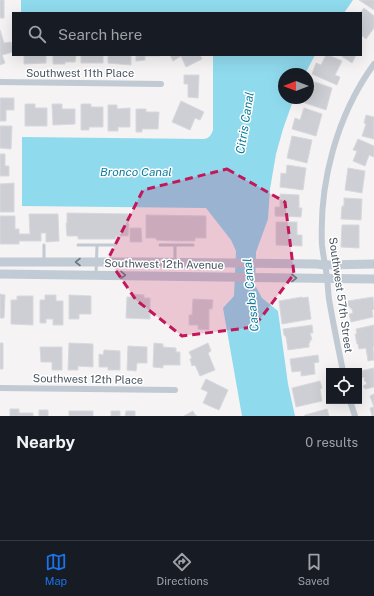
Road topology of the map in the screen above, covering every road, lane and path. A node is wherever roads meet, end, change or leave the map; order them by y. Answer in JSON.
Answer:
{"nodes":[{"id":1,"x":374,"y":64,"type":"edge"},
{"id":2,"x":0,"y":82,"type":"edge"},
{"id":3,"x":161,"y":84,"type":"dead end"},
{"id":4,"x":78,"y":245,"type":"dead end"},
{"id":5,"x":97,"y":245,"type":"junction"},
{"id":6,"x":114,"y":245,"type":"dead end"},
{"id":7,"x":160,"y":245,"type":"dead end"},
{"id":8,"x":175,"y":245,"type":"junction"},
{"id":9,"x":193,"y":245,"type":"dead end"},
{"id":10,"x":44,"y":246,"type":"dead end"},
{"id":11,"x":0,"y":262,"type":"edge"},
{"id":12,"x":44,"y":262,"type":"junction"},
{"id":13,"x":96,"y":262,"type":"junction"},
{"id":14,"x":175,"y":262,"type":"junction"},
{"id":15,"x":374,"y":264,"type":"edge"},
{"id":16,"x":325,"y":265,"type":"junction"},
{"id":17,"x":0,"y":274,"type":"edge"},
{"id":18,"x":96,"y":275,"type":"junction"},
{"id":19,"x":327,"y":278,"type":"junction"},
{"id":20,"x":374,"y":278,"type":"edge"},
{"id":21,"x":342,"y":368,"type":"edge"},
{"id":22,"x":0,"y":388,"type":"edge"},
{"id":23,"x":175,"y":390,"type":"dead end"},
{"id":24,"x":351,"y":404,"type":"edge"},
{"id":25,"x":355,"y":416,"type":"edge"}],
"edges":[{"from":1,"to":16,"type":"street","name":"Southwest 57th Street"},
{"from":2,"to":3,"type":"street","name":"Southwest 11th Place"},
{"from":4,"to":5,"type":"lane"},
{"from":5,"to":6,"type":"lane"},
{"from":5,"to":13,"type":"lane"},
{"from":7,"to":8,"type":"lane"},
{"from":8,"to":9,"type":"lane"},
{"from":8,"to":14,"type":"lane"},
{"from":10,"to":12,"type":"lane"},
{"from":11,"to":12,"type":"street","name":"Southwest 12th Avenue"},
{"from":13,"to":12,"type":"street","name":"Southwest 12th Avenue","one_way":true},
{"from":13,"to":14,"type":"street","name":"Southwest 12th Avenue"},
{"from":13,"to":18,"type":"lane"},
{"from":14,"to":16,"type":"street","name":"Southwest 12th Avenue"},
{"from":15,"to":16,"type":"street","name":"Southwest 12th Avenue"},
{"from":16,"to":19,"type":"street","name":"Southwest 57th Street"},
{"from":17,"to":18,"type":"street","name":"Southwest 12th Avenue"},
{"from":18,"to":19,"type":"street","name":"Southwest 12th Avenue","one_way":true},
{"from":19,"to":20,"type":"street","name":"Southwest 12th Avenue"},
{"from":19,"to":21,"type":"street","name":"Southwest 57th Street"},
{"from":22,"to":23,"type":"street","name":"Southwest 12th Place"},
{"from":24,"to":25,"type":"street"}]}
